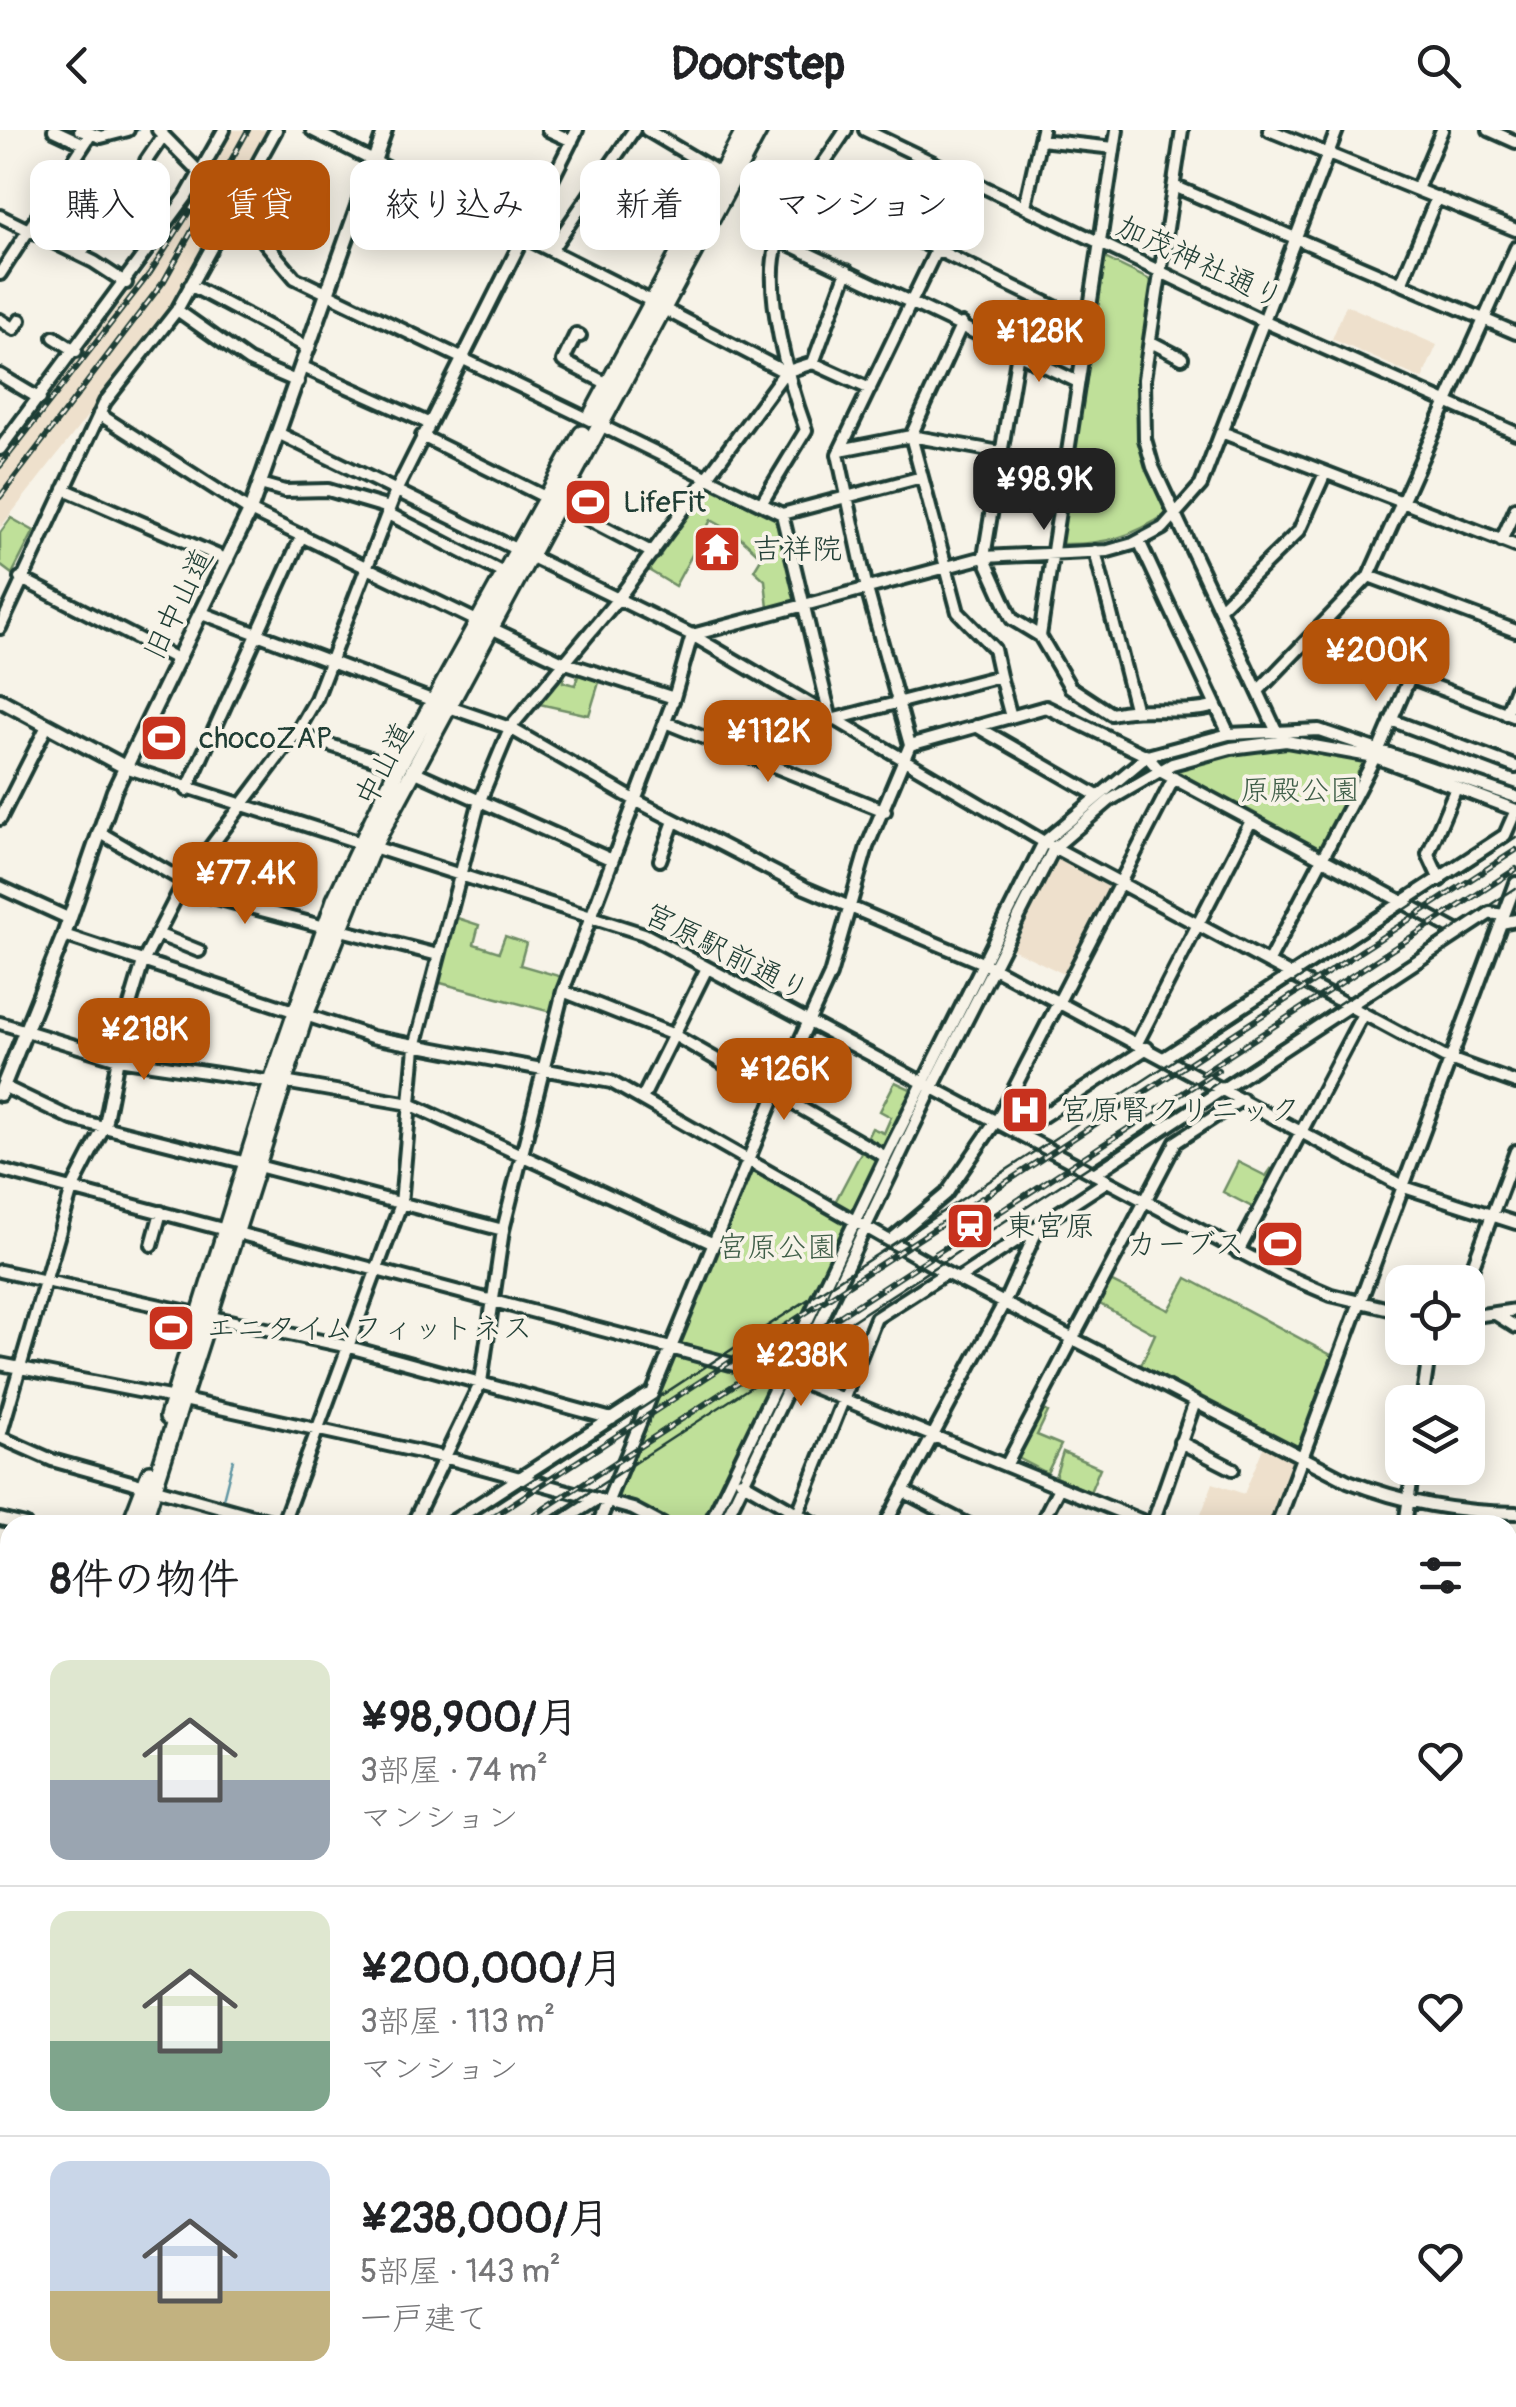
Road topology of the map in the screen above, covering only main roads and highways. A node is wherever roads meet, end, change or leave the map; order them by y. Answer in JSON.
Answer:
{"nodes":[{"id":1,"x":385,"y":130,"type":"edge"},
{"id":2,"x":745,"y":130,"type":"edge"},
{"id":3,"x":759,"y":130,"type":"edge"},
{"id":4,"x":658,"y":305,"type":"junction"},
{"id":5,"x":594,"y":422,"type":"junction"},
{"id":6,"x":522,"y":554,"type":"junction"},
{"id":7,"x":484,"y":625,"type":"junction"},
{"id":8,"x":0,"y":700,"type":"edge"},
{"id":9,"x":126,"y":767,"type":"junction"},
{"id":10,"x":2,"y":1090,"type":"edge"},
{"id":11,"x":151,"y":1487,"type":"junction"},
{"id":12,"x":136,"y":1515,"type":"edge"},
{"id":13,"x":144,"y":1515,"type":"edge"}],
"edges":[{"from":1,"to":9,"type":"main road","name":"旧中山道"},
{"from":2,"to":4,"type":"highway","name":"中山道"},
{"from":3,"to":4,"type":"highway","name":"中山道"},
{"from":4,"to":5,"type":"highway","name":"中山道"},
{"from":4,"to":5,"type":"highway","name":"中山道"},
{"from":5,"to":6,"type":"highway","name":"中山道"},
{"from":6,"to":7,"type":"highway","name":"中山道"},
{"from":6,"to":7,"type":"highway","name":"中山道"},
{"from":7,"to":11,"type":"highway","name":"中山道"},
{"from":8,"to":9,"type":"main road","name":"宮原駅前通り"},
{"from":9,"to":10,"type":"main road","name":"旧中山道"},
{"from":11,"to":12,"type":"highway","name":"中山道"},
{"from":11,"to":13,"type":"highway","name":"中山道"}]}
